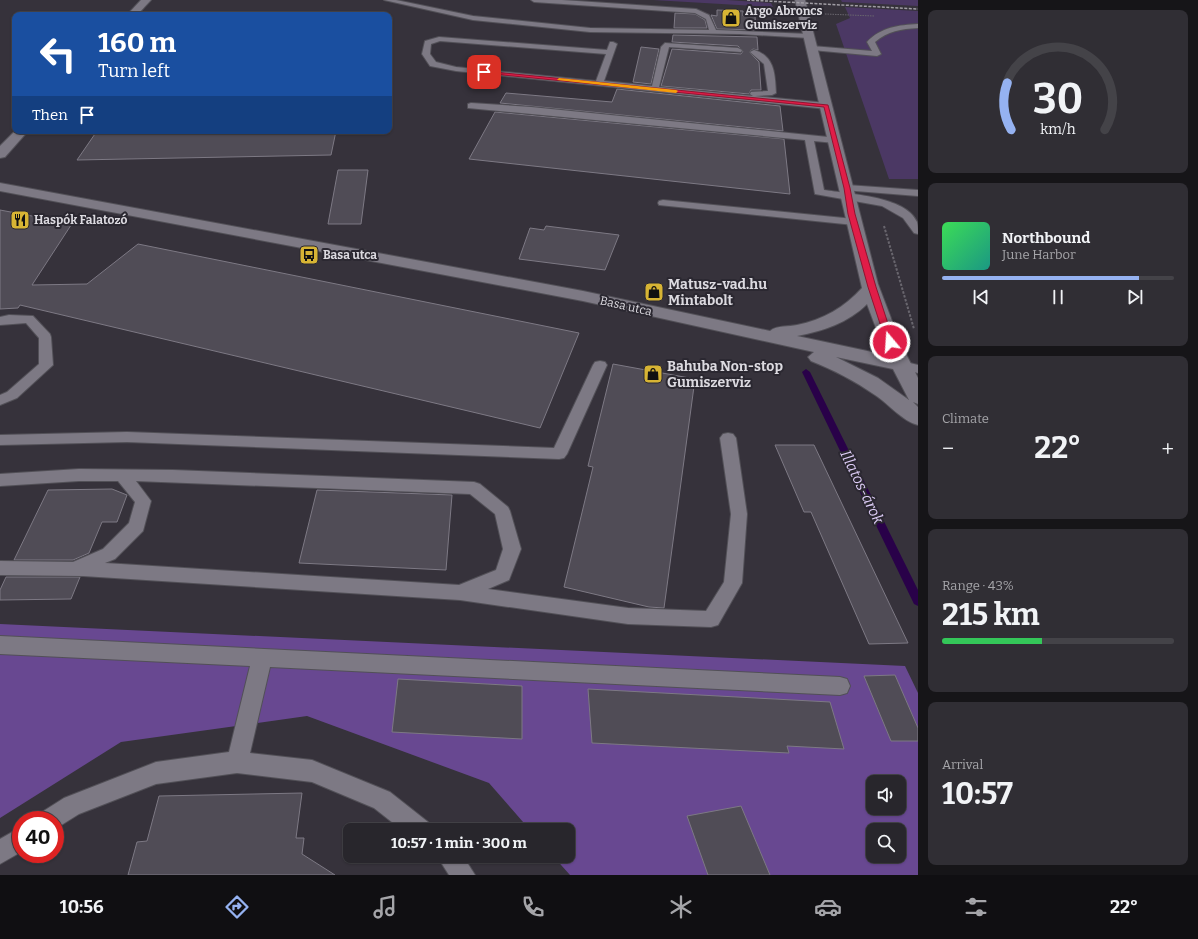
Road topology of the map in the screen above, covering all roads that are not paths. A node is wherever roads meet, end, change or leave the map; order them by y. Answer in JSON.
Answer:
{"nodes":[{"id":1,"x":146,"y":0,"type":"edge"},
{"id":2,"x":387,"y":0,"type":"edge"},
{"id":3,"x":534,"y":0,"type":"edge"},
{"id":4,"x":800,"y":0,"type":"edge"},
{"id":5,"x":135,"y":12,"type":"edge"},
{"id":6,"x":665,"y":20,"type":"junction"},
{"id":7,"x":918,"y":26,"type":"edge"},
{"id":8,"x":713,"y":31,"type":"junction"},
{"id":9,"x":615,"y":39,"type":"dead end"},
{"id":10,"x":811,"y":42,"type":"junction"},
{"id":11,"x":738,"y":50,"type":"dead end"},
{"id":12,"x":610,"y":52,"type":"junction"},
{"id":13,"x":754,"y":52,"type":"dead end"},
{"id":14,"x":599,"y":84,"type":"junction"},
{"id":15,"x":655,"y":89,"type":"junction"},
{"id":16,"x":738,"y":97,"type":"junction"},
{"id":17,"x":471,"y":106,"type":"dead end"},
{"id":18,"x":827,"y":106,"type":"junction"},
{"id":19,"x":19,"y":134,"type":"edge"},
{"id":20,"x":809,"y":137,"type":"junction"},
{"id":21,"x":835,"y":140,"type":"junction"},
{"id":22,"x":0,"y":154,"type":"edge"},
{"id":23,"x":0,"y":186,"type":"edge"},
{"id":24,"x":918,"y":192,"type":"edge"},
{"id":25,"x":848,"y":193,"type":"junction"},
{"id":26,"x":663,"y":203,"type":"dead end"},
{"id":27,"x":854,"y":222,"type":"junction"},
{"id":28,"x":918,"y":231,"type":"edge"},
{"id":29,"x":872,"y":287,"type":"junction"},
{"id":30,"x":0,"y":321,"type":"edge"},
{"id":31,"x":757,"y":334,"type":"junction"},
{"id":32,"x":600,"y":365,"type":"dead end"},
{"id":33,"x":910,"y":367,"type":"edge"},
{"id":34,"x":918,"y":397,"type":"edge"},
{"id":35,"x":0,"y":400,"type":"edge"},
{"id":36,"x":918,"y":418,"type":"edge"},
{"id":37,"x":728,"y":438,"type":"dead end"},
{"id":38,"x":0,"y":440,"type":"edge"},
{"id":39,"x":123,"y":476,"type":"junction"},
{"id":40,"x":0,"y":480,"type":"edge"},
{"id":41,"x":0,"y":568,"type":"edge"},
{"id":42,"x":72,"y":570,"type":"junction"},
{"id":43,"x":460,"y":593,"type":"junction"},
{"id":44,"x":0,"y":645,"type":"edge"},
{"id":45,"x":262,"y":658,"type":"junction"},
{"id":46,"x":840,"y":686,"type":"dead end"},
{"id":47,"x":237,"y":762,"type":"junction"},
{"id":48,"x":64,"y":811,"type":"edge"},
{"id":49,"x":411,"y":823,"type":"edge"},
{"id":50,"x":12,"y":845,"type":"edge"},
{"id":51,"x":0,"y":852,"type":"edge"},
{"id":52,"x":454,"y":863,"type":"edge"},
{"id":53,"x":463,"y":875,"type":"edge"}],
"edges":[{"from":1,"to":5,"type":"street"},
{"from":2,"to":6,"type":"lane"},
{"from":3,"to":6,"type":"lane"},
{"from":4,"to":10,"type":"street"},
{"from":6,"to":8,"type":"lane"},
{"from":6,"to":8,"type":"lane"},
{"from":7,"to":10,"type":"lane"},
{"from":8,"to":10,"type":"lane"},
{"from":9,"to":12,"type":"lane"},
{"from":10,"to":18,"type":"street"},
{"from":11,"to":15,"type":"lane"},
{"from":12,"to":14,"type":"lane"},
{"from":12,"to":14,"type":"lane"},
{"from":13,"to":16,"type":"lane"},
{"from":14,"to":15,"type":"lane"},
{"from":15,"to":16,"type":"lane"},
{"from":16,"to":18,"type":"lane"},
{"from":17,"to":20,"type":"lane"},
{"from":18,"to":21,"type":"street"},
{"from":19,"to":22,"type":"street"},
{"from":20,"to":21,"type":"lane"},
{"from":20,"to":25,"type":"lane"},
{"from":21,"to":25,"type":"street"},
{"from":23,"to":31,"type":"street","name":"Basa utca"},
{"from":24,"to":25,"type":"lane"},
{"from":25,"to":27,"type":"street"},
{"from":25,"to":28,"type":"lane"},
{"from":26,"to":27,"type":"lane"},
{"from":27,"to":29,"type":"street"},
{"from":29,"to":31,"type":"street"},
{"from":29,"to":33,"type":"street"},
{"from":30,"to":35,"type":"lane"},
{"from":31,"to":33,"type":"street","name":"Basa utca"},
{"from":31,"to":36,"type":"street","name":"Basa utca"},
{"from":32,"to":38,"type":"lane"},
{"from":33,"to":34,"type":"street"},
{"from":37,"to":43,"type":"lane"},
{"from":39,"to":40,"type":"lane"},
{"from":39,"to":42,"type":"lane"},
{"from":39,"to":43,"type":"lane"},
{"from":41,"to":42,"type":"lane"},
{"from":42,"to":43,"type":"lane"},
{"from":44,"to":45,"type":"lane"},
{"from":45,"to":46,"type":"lane"},
{"from":45,"to":47,"type":"lane"},
{"from":47,"to":48,"type":"lane"},
{"from":47,"to":49,"type":"lane"},
{"from":50,"to":51,"type":"lane"},
{"from":52,"to":53,"type":"lane"}]}
